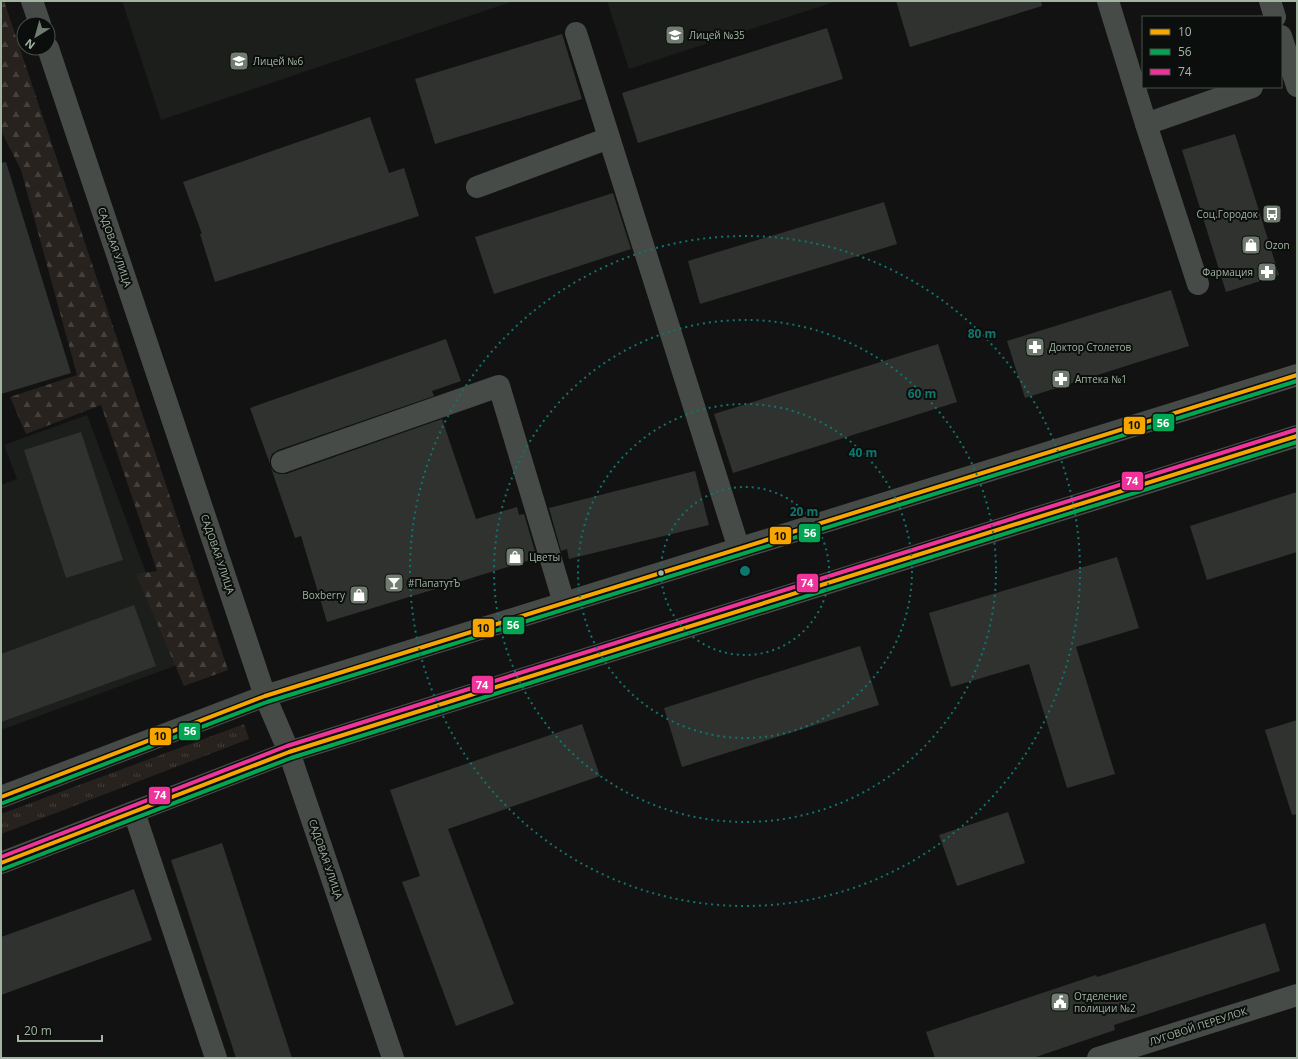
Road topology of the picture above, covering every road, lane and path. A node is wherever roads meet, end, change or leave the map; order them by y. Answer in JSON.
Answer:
{"nodes":[{"id":1,"x":32,"y":1,"type":"edge"},
{"id":2,"x":1108,"y":1,"type":"edge"},
{"id":3,"x":1270,"y":1,"type":"edge"},
{"id":4,"x":37,"y":16,"type":"edge"},
{"id":5,"x":1275,"y":16,"type":"edge"},
{"id":6,"x":576,"y":33,"type":"dead end"},
{"id":7,"x":1282,"y":41,"type":"edge"},
{"id":8,"x":51,"y":56,"type":"edge"},
{"id":9,"x":1290,"y":79,"type":"edge"},
{"id":10,"x":1249,"y":88,"type":"edge"},
{"id":11,"x":1146,"y":124,"type":"junction"},
{"id":12,"x":609,"y":138,"type":"junction"},
{"id":13,"x":477,"y":187,"type":"dead end"},
{"id":14,"x":1198,"y":284,"type":"dead end"},
{"id":15,"x":1297,"y":375,"type":"edge"},
{"id":16,"x":1297,"y":436,"type":"edge"},
{"id":17,"x":282,"y":462,"type":"dead end"},
{"id":18,"x":739,"y":549,"type":"junction"},
{"id":19,"x":564,"y":603,"type":"junction"},
{"id":20,"x":265,"y":696,"type":"junction"},
{"id":21,"x":289,"y":752,"type":"junction"},
{"id":22,"x":1,"y":797,"type":"edge"},
{"id":23,"x":134,"y":812,"type":"junction"},
{"id":24,"x":1,"y":863,"type":"edge"},
{"id":25,"x":1297,"y":995,"type":"edge"},
{"id":26,"x":216,"y":1058,"type":"edge"},
{"id":27,"x":392,"y":1058,"type":"edge"},
{"id":28,"x":1098,"y":1058,"type":"edge"}],
"edges":[{"from":1,"to":4,"type":"street"},
{"from":2,"to":11,"type":"street"},
{"from":3,"to":5,"type":"main road"},
{"from":6,"to":12,"type":"street"},
{"from":7,"to":9,"type":"main road"},
{"from":8,"to":20,"type":"street","name":"САДОВАЯ УЛИЦА"},
{"from":10,"to":11,"type":"street"},
{"from":11,"to":14,"type":"street"},
{"from":12,"to":13,"type":"street"},
{"from":12,"to":18,"type":"street"},
{"from":15,"to":18,"type":"street"},
{"from":16,"to":21,"type":"street"},
{"from":17,"to":19,"type":"street"},
{"from":18,"to":19,"type":"street"},
{"from":19,"to":20,"type":"street"},
{"from":20,"to":21,"type":"street","name":"САДОВАЯ УЛИЦА"},
{"from":20,"to":22,"type":"street"},
{"from":21,"to":23,"type":"street"},
{"from":21,"to":27,"type":"street","name":"САДОВАЯ УЛИЦА"},
{"from":23,"to":24,"type":"street"},
{"from":23,"to":26,"type":"street"},
{"from":25,"to":28,"type":"street","name":"ЛУГОВОЙ ПЕРЕУЛОК"}]}
